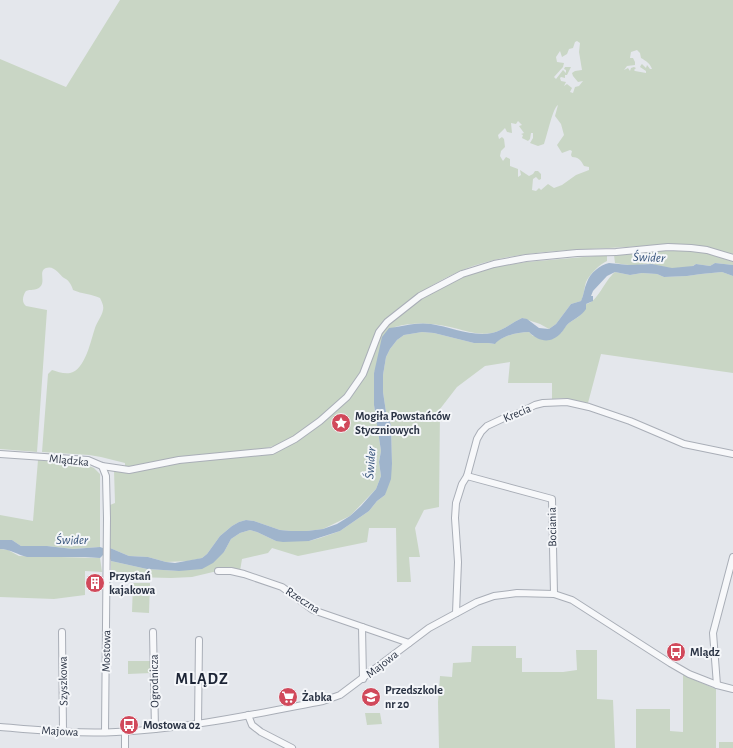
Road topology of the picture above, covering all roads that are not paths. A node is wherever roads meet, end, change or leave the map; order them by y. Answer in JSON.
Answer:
{"nodes":[{"id":1,"x":733,"y":258,"type":"edge"},
{"id":2,"x":0,"y":454,"type":"edge"},
{"id":3,"x":733,"y":454,"type":"edge"},
{"id":4,"x":102,"y":466,"type":"junction"},
{"id":5,"x":467,"y":476,"type":"junction"},
{"id":6,"x":733,"y":557,"type":"edge"},
{"id":7,"x":106,"y":570,"type":"joint"},
{"id":8,"x":218,"y":571,"type":"dead end"},
{"id":9,"x":554,"y":594,"type":"junction"},
{"id":10,"x":456,"y":613,"type":"junction"},
{"id":11,"x":362,"y":627,"type":"junction"},
{"id":12,"x":62,"y":632,"type":"dead end"},
{"id":13,"x":153,"y":632,"type":"dead end"},
{"id":14,"x":199,"y":640,"type":"dead end"},
{"id":15,"x":409,"y":642,"type":"junction"},
{"id":16,"x":363,"y":679,"type":"junction"},
{"id":17,"x":717,"y":684,"type":"junction"},
{"id":18,"x":733,"y":689,"type":"edge"},
{"id":19,"x":248,"y":715,"type":"junction"},
{"id":20,"x":198,"y":724,"type":"junction"},
{"id":21,"x":0,"y":727,"type":"edge"},
{"id":22,"x":155,"y":729,"type":"junction"},
{"id":23,"x":63,"y":731,"type":"junction"},
{"id":24,"x":105,"y":732,"type":"junction"},
{"id":25,"x":125,"y":732,"type":"junction"},
{"id":26,"x":125,"y":748,"type":"edge"},
{"id":27,"x":292,"y":748,"type":"edge"}],
"edges":[{"from":1,"to":4,"type":"street"},
{"from":2,"to":4,"type":"street","name":"Mlądzka"},
{"from":3,"to":5,"type":"street","name":"Krecia"},
{"from":4,"to":7,"type":"street","name":"Mlądzka"},
{"from":5,"to":9,"type":"street","name":"Bociania"},
{"from":5,"to":10,"type":"street","name":"Krecia"},
{"from":6,"to":17,"type":"street"},
{"from":7,"to":24,"type":"street","name":"Mostowa"},
{"from":8,"to":11,"type":"street","name":"Rzeczna"},
{"from":9,"to":10,"type":"street","name":"Majowa"},
{"from":9,"to":17,"type":"street","name":"Majowa"},
{"from":10,"to":15,"type":"street","name":"Majowa"},
{"from":11,"to":15,"type":"street","name":"Rzeczna"},
{"from":11,"to":16,"type":"street"},
{"from":12,"to":23,"type":"street","name":"Szyszkowa"},
{"from":13,"to":22,"type":"street","name":"Ogrodnicza"},
{"from":14,"to":20,"type":"street"},
{"from":15,"to":16,"type":"street","name":"Majowa"},
{"from":16,"to":19,"type":"street","name":"Majowa"},
{"from":17,"to":18,"type":"street","name":"Majowa"},
{"from":19,"to":20,"type":"street","name":"Majowa"},
{"from":19,"to":27,"type":"street"},
{"from":20,"to":22,"type":"street","name":"Majowa"},
{"from":21,"to":23,"type":"street","name":"Majowa"},
{"from":22,"to":25,"type":"street","name":"Majowa"},
{"from":23,"to":24,"type":"street","name":"Majowa"},
{"from":24,"to":25,"type":"street","name":"Majowa"},
{"from":25,"to":26,"type":"street"}]}
